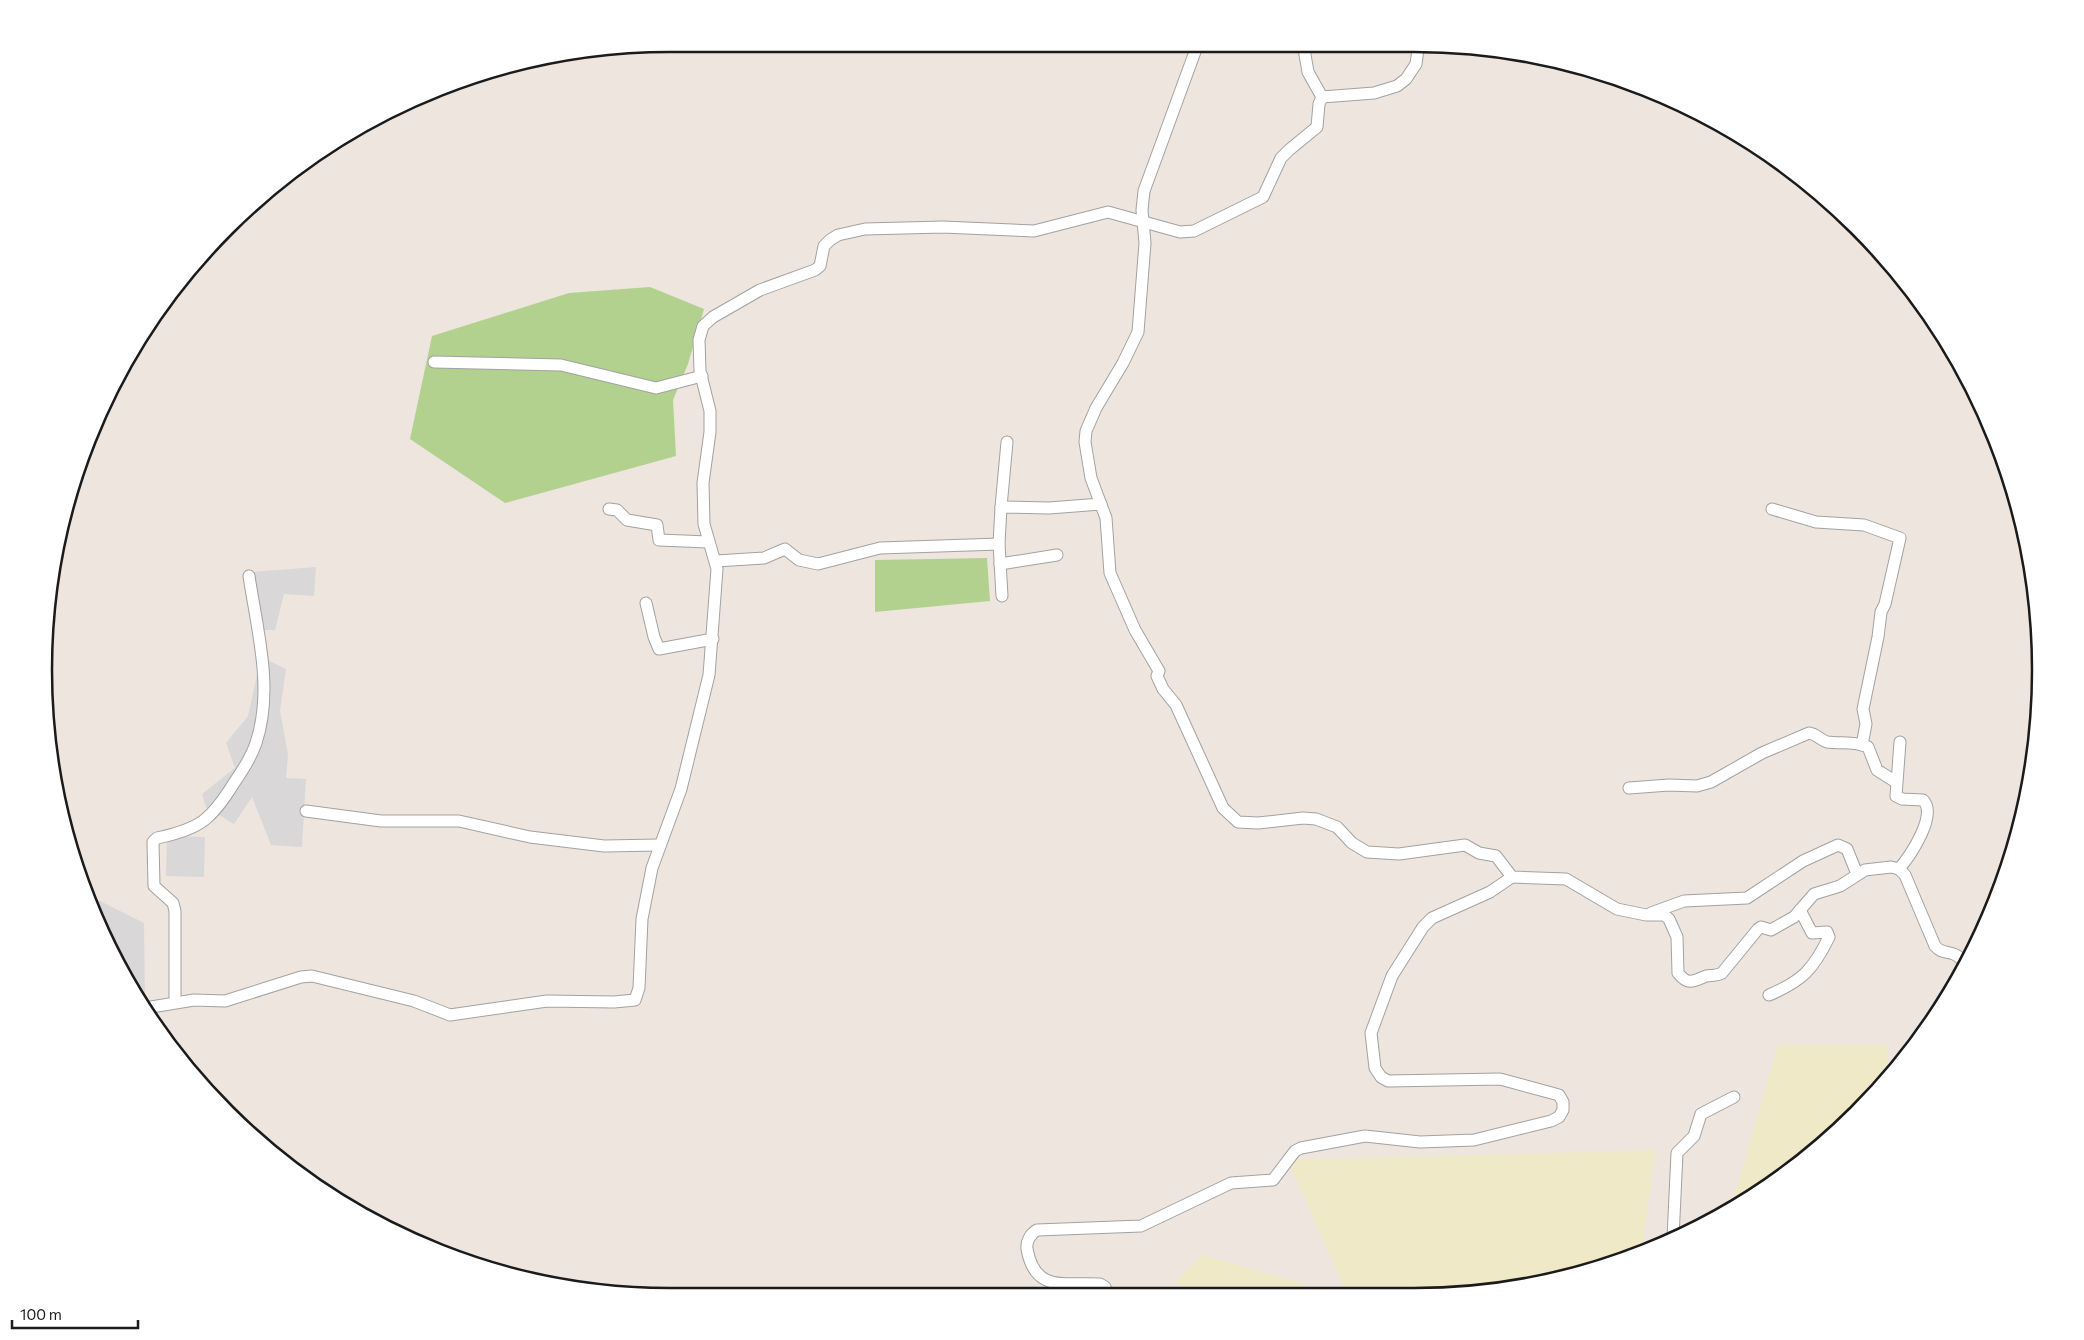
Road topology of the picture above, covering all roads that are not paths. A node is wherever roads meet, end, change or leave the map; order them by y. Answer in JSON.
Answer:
{"nodes":[{"id":1,"x":1195,"y":52,"type":"edge"},
{"id":2,"x":1305,"y":52,"type":"edge"},
{"id":3,"x":1418,"y":52,"type":"edge"},
{"id":4,"x":1322,"y":97,"type":"junction"},
{"id":5,"x":1143,"y":221,"type":"junction"},
{"id":6,"x":434,"y":362,"type":"dead end"},
{"id":7,"x":702,"y":376,"type":"junction"},
{"id":8,"x":1007,"y":442,"type":"dead end"},
{"id":9,"x":1101,"y":504,"type":"junction"},
{"id":10,"x":1001,"y":507,"type":"junction"},
{"id":11,"x":609,"y":509,"type":"dead end"},
{"id":12,"x":1772,"y":509,"type":"dead end"},
{"id":13,"x":708,"y":542,"type":"junction"},
{"id":14,"x":999,"y":544,"type":"junction"},
{"id":15,"x":1057,"y":555,"type":"dead end"},
{"id":16,"x":716,"y":561,"type":"junction"},
{"id":17,"x":1000,"y":564,"type":"junction"},
{"id":18,"x":248,"y":576,"type":"dead end"},
{"id":19,"x":1002,"y":596,"type":"dead end"},
{"id":20,"x":646,"y":603,"type":"dead end"},
{"id":21,"x":712,"y":639,"type":"junction"},
{"id":22,"x":1900,"y":742,"type":"dead end"},
{"id":23,"x":1862,"y":745,"type":"junction"},
{"id":24,"x":1896,"y":782,"type":"junction"},
{"id":25,"x":1629,"y":788,"type":"dead end"},
{"id":26,"x":306,"y":811,"type":"dead end"},
{"id":27,"x":659,"y":845,"type":"junction"},
{"id":28,"x":1899,"y":869,"type":"junction"},
{"id":29,"x":1856,"y":874,"type":"junction"},
{"id":30,"x":1512,"y":877,"type":"junction"},
{"id":31,"x":1800,"y":910,"type":"junction"},
{"id":32,"x":1646,"y":915,"type":"junction"},
{"id":33,"x":1960,"y":958,"type":"edge"},
{"id":34,"x":1769,"y":995,"type":"dead end"},
{"id":35,"x":175,"y":1002,"type":"junction"},
{"id":36,"x":153,"y":1006,"type":"edge"},
{"id":37,"x":1734,"y":1097,"type":"dead end"},
{"id":38,"x":1673,"y":1230,"type":"edge"},
{"id":39,"x":1105,"y":1288,"type":"edge"}],
"edges":[{"from":1,"to":5,"type":"street"},
{"from":2,"to":4,"type":"street"},
{"from":3,"to":4,"type":"street"},
{"from":4,"to":5,"type":"street"},
{"from":5,"to":7,"type":"street"},
{"from":5,"to":9,"type":"street"},
{"from":6,"to":7,"type":"street"},
{"from":7,"to":13,"type":"street"},
{"from":8,"to":10,"type":"street"},
{"from":9,"to":10,"type":"street"},
{"from":9,"to":30,"type":"street"},
{"from":10,"to":14,"type":"street"},
{"from":11,"to":13,"type":"street"},
{"from":12,"to":23,"type":"street"},
{"from":13,"to":16,"type":"street"},
{"from":14,"to":16,"type":"street"},
{"from":14,"to":17,"type":"street"},
{"from":15,"to":17,"type":"street"},
{"from":16,"to":21,"type":"street"},
{"from":17,"to":19,"type":"street"},
{"from":18,"to":35,"type":"street"},
{"from":20,"to":21,"type":"street"},
{"from":21,"to":27,"type":"street"},
{"from":22,"to":24,"type":"street"},
{"from":23,"to":24,"type":"street"},
{"from":23,"to":25,"type":"street"},
{"from":24,"to":28,"type":"street"},
{"from":26,"to":27,"type":"street"},
{"from":27,"to":35,"type":"street"},
{"from":28,"to":29,"type":"street"},
{"from":28,"to":33,"type":"street"},
{"from":29,"to":31,"type":"street"},
{"from":29,"to":32,"type":"street"},
{"from":30,"to":32,"type":"street"},
{"from":30,"to":39,"type":"street"},
{"from":31,"to":32,"type":"street"},
{"from":31,"to":34,"type":"street"},
{"from":35,"to":36,"type":"street"},
{"from":37,"to":38,"type":"street"}]}
